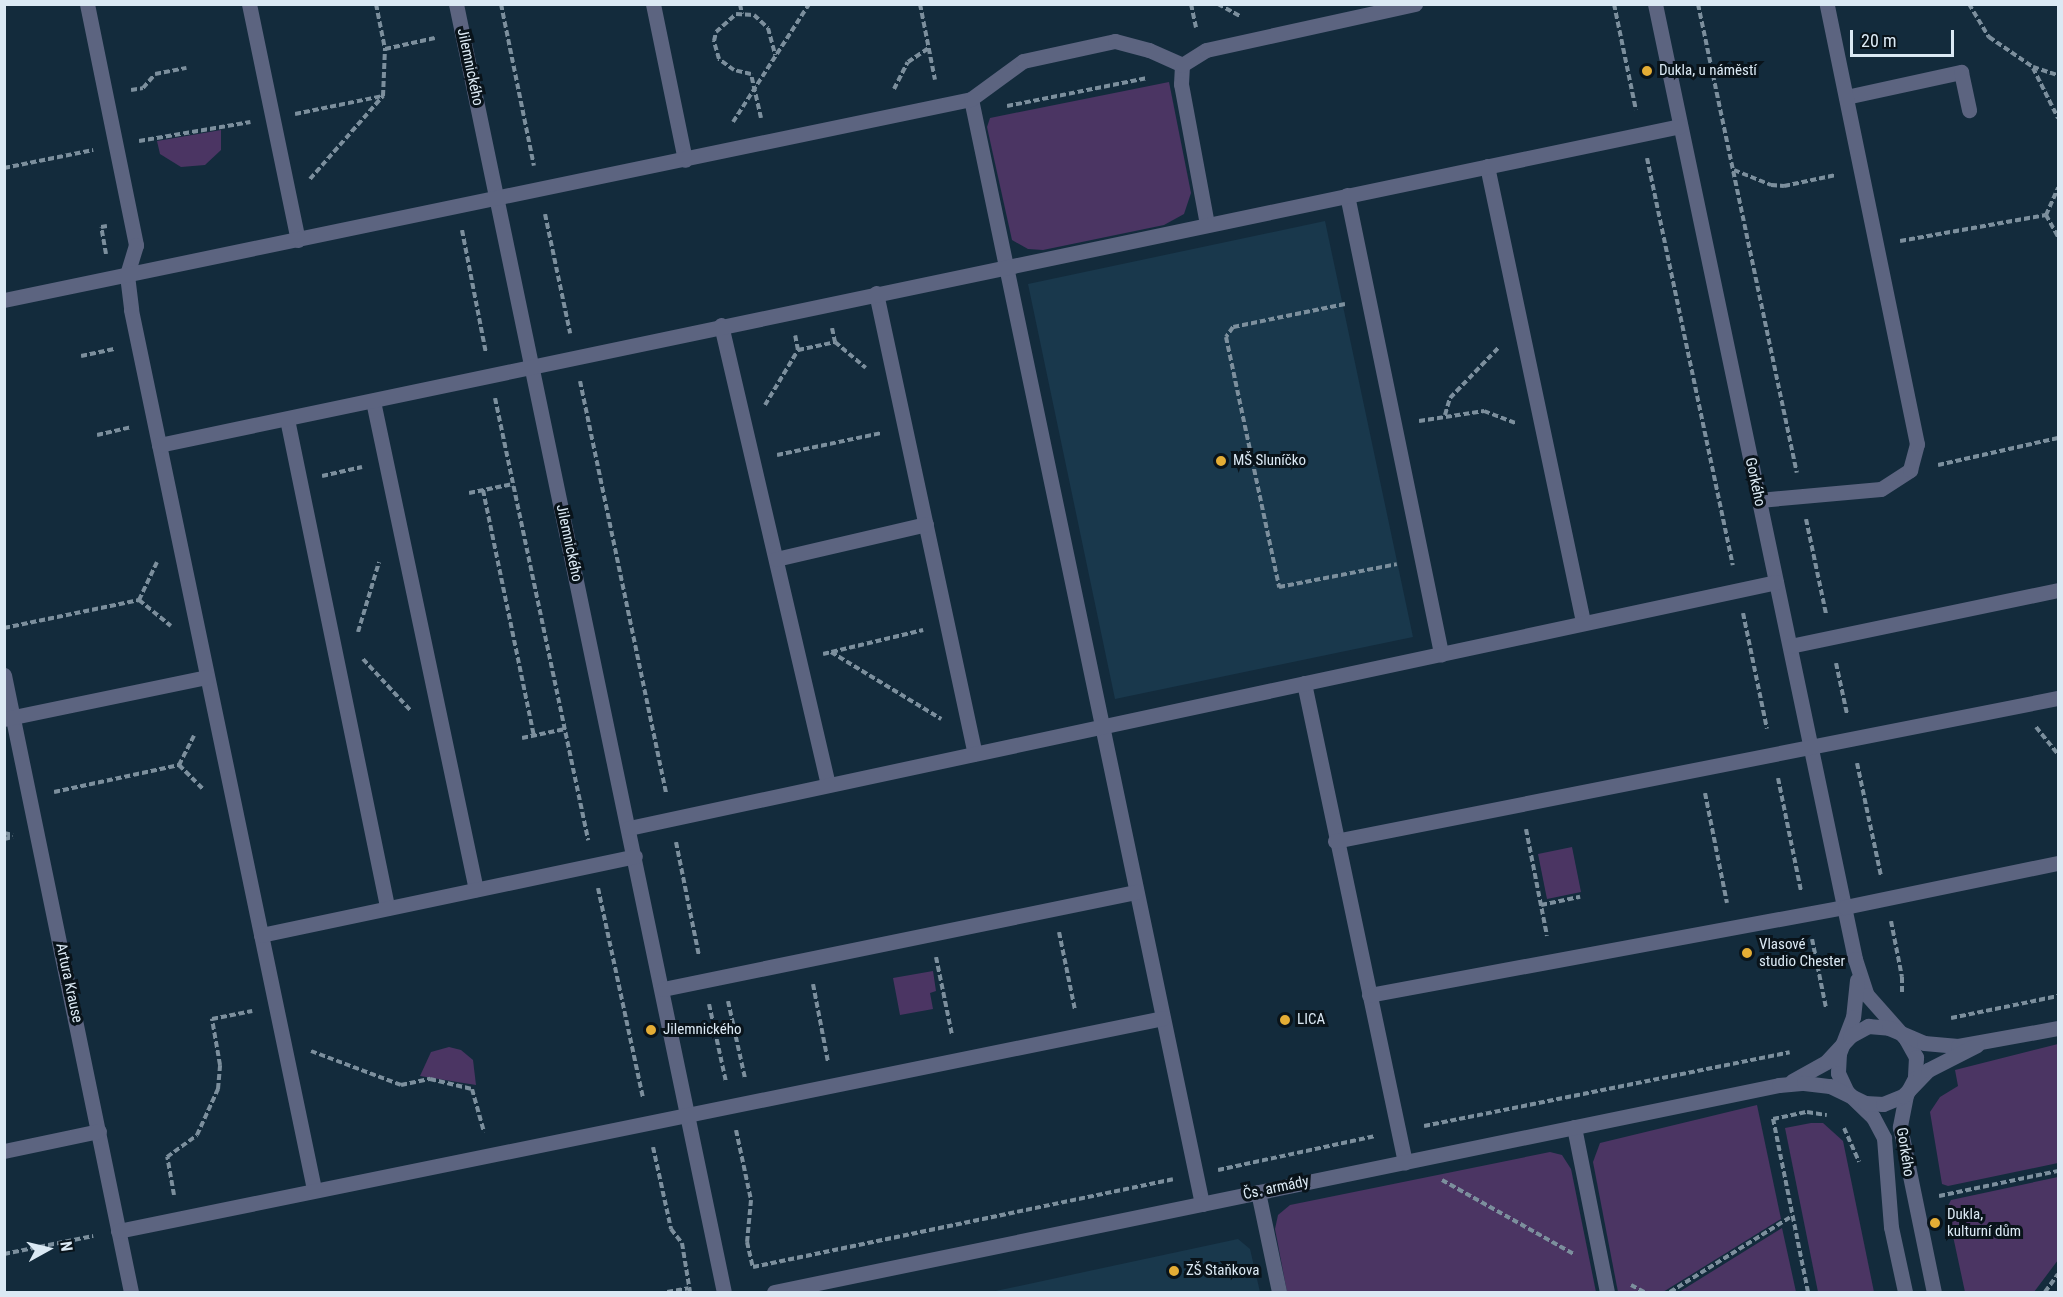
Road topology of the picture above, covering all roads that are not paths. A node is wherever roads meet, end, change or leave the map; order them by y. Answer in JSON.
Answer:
{"nodes":[{"id":1,"x":87,"y":4,"type":"edge"},
{"id":2,"x":249,"y":4,"type":"edge"},
{"id":3,"x":456,"y":4,"type":"edge"},
{"id":4,"x":653,"y":4,"type":"edge"},
{"id":5,"x":1415,"y":4,"type":"edge"},
{"id":6,"x":1655,"y":4,"type":"edge"},
{"id":7,"x":1828,"y":5,"type":"edge"},
{"id":8,"x":1181,"y":68,"type":"junction"},
{"id":9,"x":1846,"y":97,"type":"junction"},
{"id":10,"x":973,"y":106,"type":"junction"},
{"id":11,"x":1969,"y":110,"type":"dead end"},
{"id":12,"x":1680,"y":126,"type":"junction"},
{"id":13,"x":685,"y":160,"type":"junction"},
{"id":14,"x":1487,"y":166,"type":"junction"},
{"id":15,"x":1347,"y":195,"type":"junction"},
{"id":16,"x":497,"y":198,"type":"junction"},
{"id":17,"x":1207,"y":224,"type":"junction"},
{"id":18,"x":298,"y":240,"type":"junction"},
{"id":19,"x":1005,"y":266,"type":"junction"},
{"id":20,"x":127,"y":275,"type":"junction"},
{"id":21,"x":876,"y":293,"type":"junction"},
{"id":22,"x":4,"y":300,"type":"edge"},
{"id":23,"x":721,"y":325,"type":"junction"},
{"id":24,"x":532,"y":366,"type":"junction"},
{"id":25,"x":373,"y":401,"type":"junction"},
{"id":26,"x":287,"y":418,"type":"junction"},
{"id":27,"x":159,"y":445,"type":"junction"},
{"id":28,"x":1759,"y":500,"type":"junction"},
{"id":29,"x":926,"y":524,"type":"junction"},
{"id":30,"x":776,"y":559,"type":"junction"},
{"id":31,"x":1776,"y":582,"type":"junction"},
{"id":32,"x":2058,"y":590,"type":"edge"},
{"id":33,"x":1583,"y":623,"type":"junction"},
{"id":34,"x":1790,"y":646,"type":"junction"},
{"id":35,"x":1441,"y":654,"type":"junction"},
{"id":36,"x":4,"y":675,"type":"edge"},
{"id":37,"x":207,"y":677,"type":"junction"},
{"id":38,"x":1304,"y":683,"type":"junction"},
{"id":39,"x":2058,"y":698,"type":"edge"},
{"id":40,"x":9,"y":719,"type":"edge"},
{"id":41,"x":1102,"y":726,"type":"junction"},
{"id":42,"x":974,"y":746,"type":"junction"},
{"id":43,"x":1812,"y":749,"type":"junction"},
{"id":44,"x":828,"y":785,"type":"junction"},
{"id":45,"x":629,"y":828,"type":"junction"},
{"id":46,"x":1335,"y":841,"type":"junction"},
{"id":47,"x":635,"y":856,"type":"junction"},
{"id":48,"x":2058,"y":862,"type":"edge"},
{"id":49,"x":476,"y":890,"type":"junction"},
{"id":50,"x":1136,"y":892,"type":"junction"},
{"id":51,"x":1845,"y":907,"type":"junction"},
{"id":52,"x":387,"y":908,"type":"junction"},
{"id":53,"x":261,"y":935,"type":"junction"},
{"id":54,"x":1856,"y":959,"type":"junction"},
{"id":55,"x":663,"y":990,"type":"junction"},
{"id":56,"x":1369,"y":995,"type":"junction"},
{"id":57,"x":1163,"y":1018,"type":"junction"},
{"id":58,"x":2058,"y":1028,"type":"edge"},
{"id":59,"x":1898,"y":1032,"type":"junction"},
{"id":60,"x":1844,"y":1044,"type":"junction"},
{"id":61,"x":1977,"y":1045,"type":"junction"},
{"id":62,"x":1779,"y":1085,"type":"junction"},
{"id":63,"x":1910,"y":1088,"type":"junction"},
{"id":64,"x":1855,"y":1098,"type":"junction"},
{"id":65,"x":690,"y":1116,"type":"junction"},
{"id":66,"x":1574,"y":1127,"type":"junction"},
{"id":67,"x":99,"y":1131,"type":"junction"},
{"id":68,"x":4,"y":1151,"type":"edge"},
{"id":69,"x":1405,"y":1162,"type":"junction"},
{"id":70,"x":314,"y":1189,"type":"junction"},
{"id":71,"x":1258,"y":1192,"type":"junction"},
{"id":72,"x":1202,"y":1204,"type":"junction"},
{"id":73,"x":118,"y":1231,"type":"junction"},
{"id":74,"x":131,"y":1293,"type":"edge"},
{"id":75,"x":724,"y":1293,"type":"edge"},
{"id":76,"x":774,"y":1293,"type":"edge"},
{"id":77,"x":1279,"y":1293,"type":"edge"},
{"id":78,"x":1607,"y":1293,"type":"edge"},
{"id":79,"x":1905,"y":1293,"type":"edge"},
{"id":80,"x":1934,"y":1293,"type":"edge"}],
"edges":[{"from":1,"to":20,"type":"street"},
{"from":2,"to":18,"type":"street"},
{"from":3,"to":16,"type":"street","name":"Jilemnického"},
{"from":4,"to":13,"type":"street"},
{"from":5,"to":8,"type":"street"},
{"from":6,"to":12,"type":"street","name":"Gorkého"},
{"from":7,"to":9,"type":"street"},
{"from":8,"to":10,"type":"street"},
{"from":8,"to":17,"type":"street"},
{"from":9,"to":11,"type":"street"},
{"from":9,"to":28,"type":"street"},
{"from":10,"to":13,"type":"street"},
{"from":10,"to":19,"type":"street"},
{"from":12,"to":14,"type":"street"},
{"from":12,"to":28,"type":"street","name":"Gorkého"},
{"from":13,"to":16,"type":"street"},
{"from":14,"to":15,"type":"street"},
{"from":14,"to":33,"type":"street"},
{"from":15,"to":17,"type":"street"},
{"from":15,"to":35,"type":"street"},
{"from":16,"to":18,"type":"street"},
{"from":16,"to":24,"type":"street","name":"Jilemnického"},
{"from":17,"to":19,"type":"street"},
{"from":18,"to":20,"type":"street"},
{"from":19,"to":21,"type":"street"},
{"from":19,"to":41,"type":"street"},
{"from":20,"to":22,"type":"street"},
{"from":20,"to":27,"type":"street"},
{"from":21,"to":23,"type":"street"},
{"from":21,"to":29,"type":"street"},
{"from":23,"to":24,"type":"street"},
{"from":23,"to":30,"type":"street"},
{"from":24,"to":25,"type":"street"},
{"from":24,"to":45,"type":"street","name":"Jilemnického"},
{"from":25,"to":26,"type":"street"},
{"from":25,"to":49,"type":"street"},
{"from":26,"to":27,"type":"street"},
{"from":26,"to":52,"type":"street"},
{"from":27,"to":37,"type":"street"},
{"from":28,"to":31,"type":"street","name":"Gorkého"},
{"from":29,"to":30,"type":"street"},
{"from":29,"to":42,"type":"street"},
{"from":30,"to":44,"type":"street"},
{"from":31,"to":33,"type":"street"},
{"from":31,"to":34,"type":"street","name":"Gorkého"},
{"from":32,"to":34,"type":"street"},
{"from":33,"to":35,"type":"street"},
{"from":34,"to":43,"type":"street","name":"Gorkého"},
{"from":35,"to":38,"type":"street"},
{"from":36,"to":40,"type":"street","name":"Artura Krause"},
{"from":37,"to":40,"type":"street"},
{"from":37,"to":53,"type":"street"},
{"from":38,"to":41,"type":"street"},
{"from":38,"to":46,"type":"street"},
{"from":39,"to":43,"type":"street"},
{"from":40,"to":67,"type":"street","name":"Artura Krause"},
{"from":41,"to":42,"type":"street"},
{"from":41,"to":50,"type":"street"},
{"from":42,"to":44,"type":"street"},
{"from":43,"to":46,"type":"street"},
{"from":43,"to":51,"type":"street","name":"Gorkého"},
{"from":44,"to":45,"type":"street"},
{"from":45,"to":47,"type":"street","name":"Jilemnického"},
{"from":46,"to":56,"type":"street"},
{"from":47,"to":49,"type":"street"},
{"from":47,"to":55,"type":"street","name":"Jilemnického"},
{"from":48,"to":51,"type":"street"},
{"from":49,"to":52,"type":"street"},
{"from":50,"to":55,"type":"street"},
{"from":50,"to":57,"type":"street"},
{"from":51,"to":54,"type":"street","name":"Gorkého"},
{"from":51,"to":56,"type":"street"},
{"from":52,"to":53,"type":"street"},
{"from":53,"to":70,"type":"street"},
{"from":54,"to":59,"type":"street","name":"Gorkého"},
{"from":54,"to":60,"type":"street","name":"Gorkého"},
{"from":55,"to":65,"type":"street","name":"Jilemnického"},
{"from":56,"to":69,"type":"street"},
{"from":57,"to":65,"type":"street"},
{"from":57,"to":72,"type":"street"},
{"from":58,"to":61,"type":"street","name":"Čs. armády"},
{"from":59,"to":60,"type":"street","name":"Čs. armády"},
{"from":59,"to":61,"type":"street","name":"Čs. armády"},
{"from":59,"to":63,"type":"street","name":"Gorkého"},
{"from":60,"to":62,"type":"street","name":"Čs. armády"},
{"from":60,"to":64,"type":"street","name":"Gorkého"},
{"from":61,"to":63,"type":"street","name":"Čs. armády"},
{"from":62,"to":64,"type":"street","name":"Čs. armády"},
{"from":62,"to":66,"type":"street","name":"Čs. armády"},
{"from":63,"to":64,"type":"street","name":"Čs. armády"},
{"from":63,"to":80,"type":"street","name":"Gorkého"},
{"from":64,"to":79,"type":"street","name":"Gorkého"},
{"from":65,"to":70,"type":"street"},
{"from":65,"to":75,"type":"street","name":"Jilemnického"},
{"from":66,"to":69,"type":"street","name":"Čs. armády"},
{"from":66,"to":78,"type":"street"},
{"from":67,"to":68,"type":"street"},
{"from":67,"to":73,"type":"street","name":"Artura Krause"},
{"from":69,"to":71,"type":"street","name":"Čs. armády"},
{"from":70,"to":73,"type":"street"},
{"from":71,"to":72,"type":"street","name":"Čs. armády"},
{"from":71,"to":77,"type":"street"},
{"from":72,"to":76,"type":"street","name":"Čs. armády"},
{"from":73,"to":74,"type":"street","name":"Artura Krause"}]}
